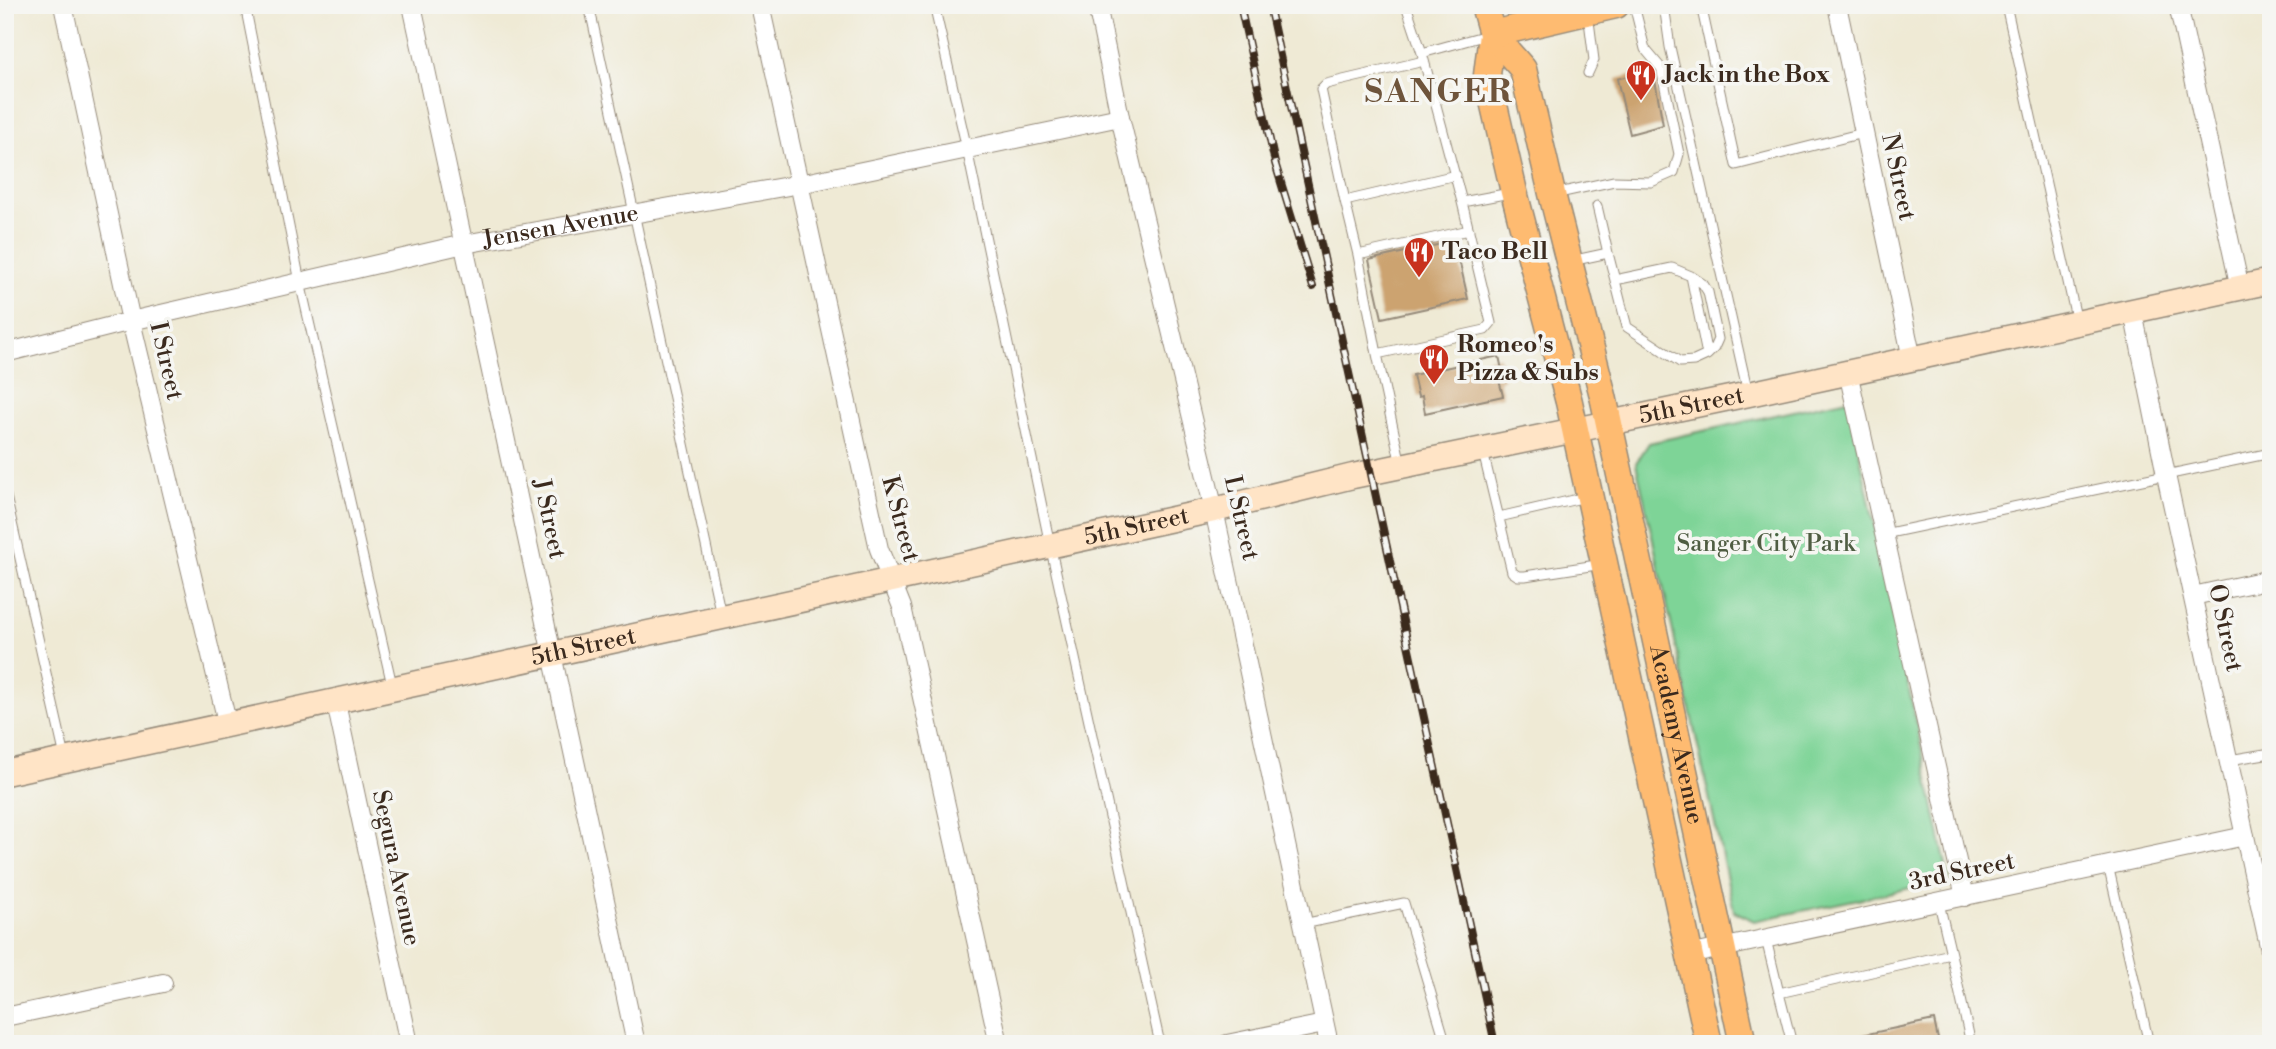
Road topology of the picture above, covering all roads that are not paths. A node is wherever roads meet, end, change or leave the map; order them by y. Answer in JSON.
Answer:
{"nodes":[{"id":1,"x":63,"y":5,"type":"edge"},
{"id":2,"x":245,"y":5,"type":"edge"},
{"id":3,"x":412,"y":5,"type":"edge"},
{"id":4,"x":589,"y":5,"type":"edge"},
{"id":5,"x":760,"y":5,"type":"edge"},
{"id":6,"x":934,"y":5,"type":"edge"},
{"id":7,"x":1097,"y":5,"type":"edge"},
{"id":8,"x":1406,"y":5,"type":"edge"},
{"id":9,"x":1484,"y":5,"type":"edge"},
{"id":10,"x":1616,"y":5,"type":"edge"},
{"id":11,"x":1634,"y":5,"type":"edge"},
{"id":12,"x":1664,"y":5,"type":"edge"},
{"id":13,"x":1701,"y":5,"type":"edge"},
{"id":14,"x":1837,"y":5,"type":"edge"},
{"id":15,"x":2006,"y":5,"type":"edge"},
{"id":16,"x":2178,"y":5,"type":"edge"},
{"id":17,"x":1588,"y":11,"type":"junction"},
{"id":18,"x":1492,"y":34,"type":"junction"},
{"id":19,"x":1423,"y":57,"type":"junction"},
{"id":20,"x":1588,"y":73,"type":"dead end"},
{"id":21,"x":1120,"y":117,"type":"junction"},
{"id":22,"x":1863,"y":133,"type":"junction"},
{"id":23,"x":967,"y":149,"type":"junction"},
{"id":24,"x":1456,"y":175,"type":"junction"},
{"id":25,"x":800,"y":184,"type":"junction"},
{"id":26,"x":1514,"y":192,"type":"junction"},
{"id":27,"x":1552,"y":194,"type":"junction"},
{"id":28,"x":1345,"y":201,"type":"junction"},
{"id":29,"x":1462,"y":202,"type":"junction"},
{"id":30,"x":1597,"y":206,"type":"dead end"},
{"id":31,"x":634,"y":213,"type":"junction"},
{"id":32,"x":1469,"y":230,"type":"junction"},
{"id":33,"x":464,"y":244,"type":"junction"},
{"id":34,"x":1608,"y":253,"type":"junction"},
{"id":35,"x":1358,"y":255,"type":"junction"},
{"id":36,"x":1569,"y":262,"type":"junction"},
{"id":37,"x":1690,"y":276,"type":"junction"},
{"id":38,"x":1615,"y":279,"type":"junction"},
{"id":39,"x":2271,"y":281,"type":"edge"},
{"id":40,"x":300,"y":282,"type":"junction"},
{"id":41,"x":2240,"y":288,"type":"junction"},
{"id":42,"x":2133,"y":312,"type":"junction"},
{"id":43,"x":131,"y":321,"type":"junction"},
{"id":44,"x":2078,"y":324,"type":"junction"},
{"id":45,"x":5,"y":353,"type":"edge"},
{"id":46,"x":1377,"y":354,"type":"junction"},
{"id":47,"x":1707,"y":355,"type":"junction"},
{"id":48,"x":1912,"y":359,"type":"junction"},
{"id":49,"x":1848,"y":372,"type":"junction"},
{"id":50,"x":1749,"y":394,"type":"junction"},
{"id":51,"x":1609,"y":424,"type":"junction"},
{"id":52,"x":1575,"y":431,"type":"junction"},
{"id":53,"x":1483,"y":449,"type":"junction"},
{"id":54,"x":2271,"y":453,"type":"edge"},
{"id":55,"x":1402,"y":467,"type":"junction"},
{"id":56,"x":2166,"y":475,"type":"junction"},
{"id":57,"x":5,"y":492,"type":"edge"},
{"id":58,"x":1590,"y":496,"type":"junction"},
{"id":59,"x":1214,"y":510,"type":"junction"},
{"id":60,"x":1499,"y":517,"type":"junction"},
{"id":61,"x":1884,"y":534,"type":"junction"},
{"id":62,"x":1050,"y":545,"type":"junction"},
{"id":63,"x":1605,"y":564,"type":"junction"},
{"id":64,"x":891,"y":579,"type":"junction"},
{"id":65,"x":2271,"y":579,"type":"edge"},
{"id":66,"x":2193,"y":596,"type":"junction"},
{"id":67,"x":721,"y":616,"type":"junction"},
{"id":68,"x":1616,"y":617,"type":"junction"},
{"id":69,"x":554,"y":654,"type":"junction"},
{"id":70,"x":394,"y":690,"type":"junction"},
{"id":71,"x":336,"y":703,"type":"junction"},
{"id":72,"x":1672,"y":712,"type":"junction"},
{"id":73,"x":228,"y":726,"type":"junction"},
{"id":74,"x":2271,"y":752,"type":"edge"},
{"id":75,"x":65,"y":760,"type":"junction"},
{"id":76,"x":2229,"y":760,"type":"junction"},
{"id":77,"x":5,"y":773,"type":"edge"},
{"id":78,"x":2245,"y":836,"type":"junction"},
{"id":79,"x":2108,"y":865,"type":"junction"},
{"id":80,"x":1965,"y":897,"type":"junction"},
{"id":81,"x":1939,"y":903,"type":"junction"},
{"id":82,"x":1302,"y":924,"type":"junction"},
{"id":83,"x":1766,"y":939,"type":"junction"},
{"id":84,"x":1722,"y":948,"type":"junction"},
{"id":85,"x":1951,"y":954,"type":"junction"},
{"id":86,"x":1689,"y":955,"type":"junction"},
{"id":87,"x":2271,"y":955,"type":"edge"},
{"id":88,"x":163,"y":982,"type":"dead end"},
{"id":89,"x":1779,"y":993,"type":"junction"},
{"id":90,"x":5,"y":1017,"type":"edge"},
{"id":91,"x":1324,"y":1024,"type":"junction"},
{"id":92,"x":409,"y":1044,"type":"edge"},
{"id":93,"x":636,"y":1044,"type":"edge"},
{"id":94,"x":999,"y":1044,"type":"edge"},
{"id":95,"x":1160,"y":1044,"type":"edge"},
{"id":96,"x":1227,"y":1044,"type":"edge"},
{"id":97,"x":1329,"y":1044,"type":"edge"},
{"id":98,"x":1446,"y":1044,"type":"edge"},
{"id":99,"x":1709,"y":1044,"type":"edge"},
{"id":100,"x":1743,"y":1044,"type":"edge"},
{"id":101,"x":1792,"y":1044,"type":"edge"},
{"id":102,"x":1971,"y":1044,"type":"edge"},
{"id":103,"x":2149,"y":1044,"type":"edge"}],
"edges":[{"from":1,"to":43,"type":"street","name":"I Street"},
{"from":2,"to":40,"type":"lane"},
{"from":3,"to":33,"type":"street","name":"J Street"},
{"from":4,"to":31,"type":"lane"},
{"from":5,"to":25,"type":"street","name":"K Street"},
{"from":6,"to":23,"type":"lane"},
{"from":7,"to":21,"type":"street","name":"L Street"},
{"from":8,"to":19,"type":"lane"},
{"from":9,"to":18,"type":"main road"},
{"from":10,"to":17,"type":"main road"},
{"from":11,"to":27,"type":"lane"},
{"from":12,"to":50,"type":"lane"},
{"from":13,"to":22,"type":"lane"},
{"from":14,"to":22,"type":"street","name":"N Street"},
{"from":15,"to":44,"type":"lane"},
{"from":16,"to":41,"type":"street"},
{"from":17,"to":18,"type":"main road"},
{"from":17,"to":20,"type":"lane"},
{"from":18,"to":19,"type":"lane"},
{"from":18,"to":26,"type":"main road","name":"Academy Avenue"},
{"from":18,"to":27,"type":"main road","name":"Academy Avenue"},
{"from":19,"to":24,"type":"lane"},
{"from":19,"to":28,"type":"lane"},
{"from":21,"to":23,"type":"street","name":"Jensen Avenue"},
{"from":21,"to":59,"type":"street","name":"L Street"},
{"from":22,"to":48,"type":"street","name":"N Street"},
{"from":23,"to":25,"type":"street","name":"Jensen Avenue"},
{"from":23,"to":62,"type":"lane"},
{"from":24,"to":28,"type":"lane"},
{"from":24,"to":29,"type":"lane"},
{"from":25,"to":31,"type":"street","name":"Jensen Avenue"},
{"from":25,"to":64,"type":"street","name":"K Street"},
{"from":26,"to":29,"type":"lane"},
{"from":26,"to":52,"type":"main road","name":"Academy Avenue"},
{"from":27,"to":36,"type":"main road","name":"Academy Avenue"},
{"from":28,"to":35,"type":"lane"},
{"from":29,"to":32,"type":"lane"},
{"from":30,"to":34,"type":"lane"},
{"from":31,"to":33,"type":"street","name":"Jensen Avenue"},
{"from":31,"to":67,"type":"lane"},
{"from":32,"to":35,"type":"lane"},
{"from":32,"to":46,"type":"lane"},
{"from":33,"to":40,"type":"street","name":"Jensen Avenue"},
{"from":33,"to":69,"type":"street","name":"J Street"},
{"from":34,"to":36,"type":"lane"},
{"from":34,"to":38,"type":"lane"},
{"from":35,"to":46,"type":"lane"},
{"from":36,"to":51,"type":"main road","name":"Academy Avenue"},
{"from":37,"to":38,"type":"lane"},
{"from":37,"to":47,"type":"lane"},
{"from":37,"to":47,"type":"lane"},
{"from":38,"to":47,"type":"lane"},
{"from":39,"to":41,"type":"street","name":"5th Street"},
{"from":40,"to":43,"type":"street","name":"Jensen Avenue"},
{"from":40,"to":70,"type":"lane"},
{"from":41,"to":42,"type":"street","name":"5th Street"},
{"from":42,"to":44,"type":"street","name":"5th Street"},
{"from":42,"to":56,"type":"street","name":"O Street"},
{"from":43,"to":45,"type":"street","name":"Jensen Avenue"},
{"from":43,"to":73,"type":"street","name":"I Street"},
{"from":44,"to":48,"type":"street","name":"5th Street"},
{"from":46,"to":55,"type":"lane"},
{"from":48,"to":49,"type":"street","name":"5th Street"},
{"from":49,"to":50,"type":"street","name":"5th Street"},
{"from":49,"to":61,"type":"street"},
{"from":50,"to":51,"type":"street","name":"5th Street"},
{"from":51,"to":52,"type":"street","name":"5th Street"},
{"from":51,"to":72,"type":"main road","name":"Academy Avenue"},
{"from":52,"to":53,"type":"street","name":"5th Street"},
{"from":52,"to":58,"type":"main road","name":"Academy Avenue"},
{"from":53,"to":55,"type":"street","name":"5th Street"},
{"from":53,"to":60,"type":"lane"},
{"from":54,"to":56,"type":"lane"},
{"from":55,"to":59,"type":"street","name":"5th Street"},
{"from":56,"to":61,"type":"lane"},
{"from":56,"to":66,"type":"street","name":"O Street"},
{"from":57,"to":75,"type":"lane"},
{"from":58,"to":60,"type":"lane"},
{"from":58,"to":63,"type":"main road","name":"Academy Avenue"},
{"from":59,"to":62,"type":"street","name":"5th Street"},
{"from":59,"to":82,"type":"street","name":"L Street"},
{"from":60,"to":63,"type":"lane"},
{"from":61,"to":80,"type":"street"},
{"from":62,"to":64,"type":"street","name":"5th Street"},
{"from":62,"to":95,"type":"lane"},
{"from":63,"to":68,"type":"main road","name":"Academy Avenue"},
{"from":64,"to":67,"type":"street","name":"5th Street"},
{"from":64,"to":94,"type":"street","name":"K Street"},
{"from":65,"to":66,"type":"street"},
{"from":66,"to":76,"type":"street","name":"O Street"},
{"from":67,"to":69,"type":"street","name":"5th Street"},
{"from":68,"to":72,"type":"main road"},
{"from":68,"to":86,"type":"main road","name":"Academy Avenue"},
{"from":69,"to":70,"type":"street","name":"5th Street"},
{"from":69,"to":93,"type":"street","name":"J Street"},
{"from":70,"to":71,"type":"street","name":"5th Street"},
{"from":71,"to":73,"type":"street","name":"5th Street"},
{"from":71,"to":92,"type":"street","name":"Segura Avenue"},
{"from":72,"to":84,"type":"main road","name":"Academy Avenue"},
{"from":73,"to":75,"type":"street","name":"5th Street"},
{"from":74,"to":76,"type":"lane"},
{"from":75,"to":77,"type":"street","name":"5th Street"},
{"from":76,"to":78,"type":"street","name":"O Street"},
{"from":78,"to":79,"type":"street","name":"3rd Street"},
{"from":78,"to":87,"type":"street","name":"O Street"},
{"from":79,"to":80,"type":"street","name":"3rd Street"},
{"from":79,"to":103,"type":"lane"},
{"from":80,"to":81,"type":"street","name":"3rd Street"},
{"from":81,"to":83,"type":"street","name":"3rd Street"},
{"from":81,"to":85,"type":"lane"},
{"from":82,"to":91,"type":"street","name":"L Street"},
{"from":82,"to":98,"type":"lane"},
{"from":83,"to":84,"type":"street","name":"3rd Street"},
{"from":83,"to":89,"type":"lane"},
{"from":84,"to":86,"type":"street","name":"3rd Street"},
{"from":84,"to":100,"type":"main road","name":"Academy Avenue"},
{"from":85,"to":89,"type":"lane"},
{"from":85,"to":102,"type":"lane"},
{"from":86,"to":99,"type":"main road","name":"Academy Avenue"},
{"from":88,"to":90,"type":"street"},
{"from":89,"to":101,"type":"lane"},
{"from":91,"to":96,"type":"street"},
{"from":91,"to":97,"type":"street","name":"L Street"}]}
